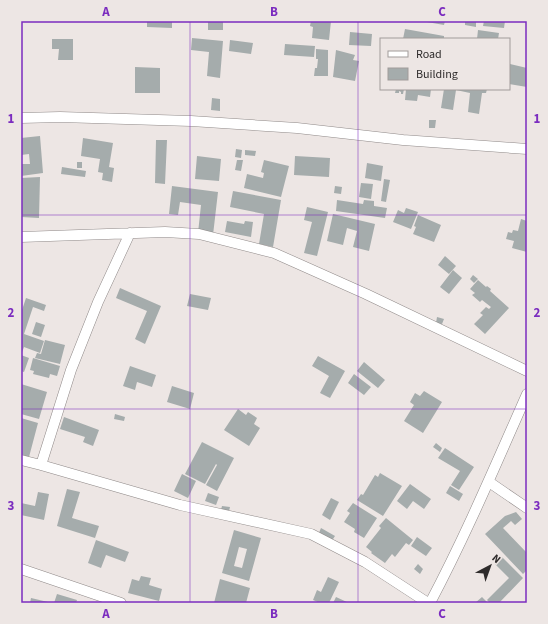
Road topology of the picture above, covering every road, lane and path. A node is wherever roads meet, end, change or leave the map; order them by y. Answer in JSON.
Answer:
{"nodes":[{"id":1,"x":21,"y":118,"type":"edge"},
{"id":2,"x":527,"y":149,"type":"edge"},
{"id":3,"x":130,"y":233,"type":"junction"},
{"id":4,"x":21,"y":237,"type":"edge"},
{"id":5,"x":527,"y":371,"type":"edge"},
{"id":6,"x":527,"y":394,"type":"edge"},
{"id":7,"x":21,"y":460,"type":"edge"},
{"id":8,"x":41,"y":465,"type":"junction"},
{"id":9,"x":488,"y":482,"type":"junction"},
{"id":10,"x":527,"y":508,"type":"edge"},
{"id":11,"x":21,"y":569,"type":"edge"},
{"id":12,"x":121,"y":603,"type":"edge"},
{"id":13,"x":429,"y":603,"type":"edge"}],
"edges":[{"from":1,"to":2,"type":"street"},
{"from":3,"to":4,"type":"street"},
{"from":3,"to":5,"type":"street"},
{"from":3,"to":8,"type":"street"},
{"from":6,"to":9,"type":"street"},
{"from":7,"to":8,"type":"street"},
{"from":8,"to":13,"type":"street"},
{"from":9,"to":10,"type":"street"},
{"from":9,"to":13,"type":"street"},
{"from":11,"to":12,"type":"street"}]}
